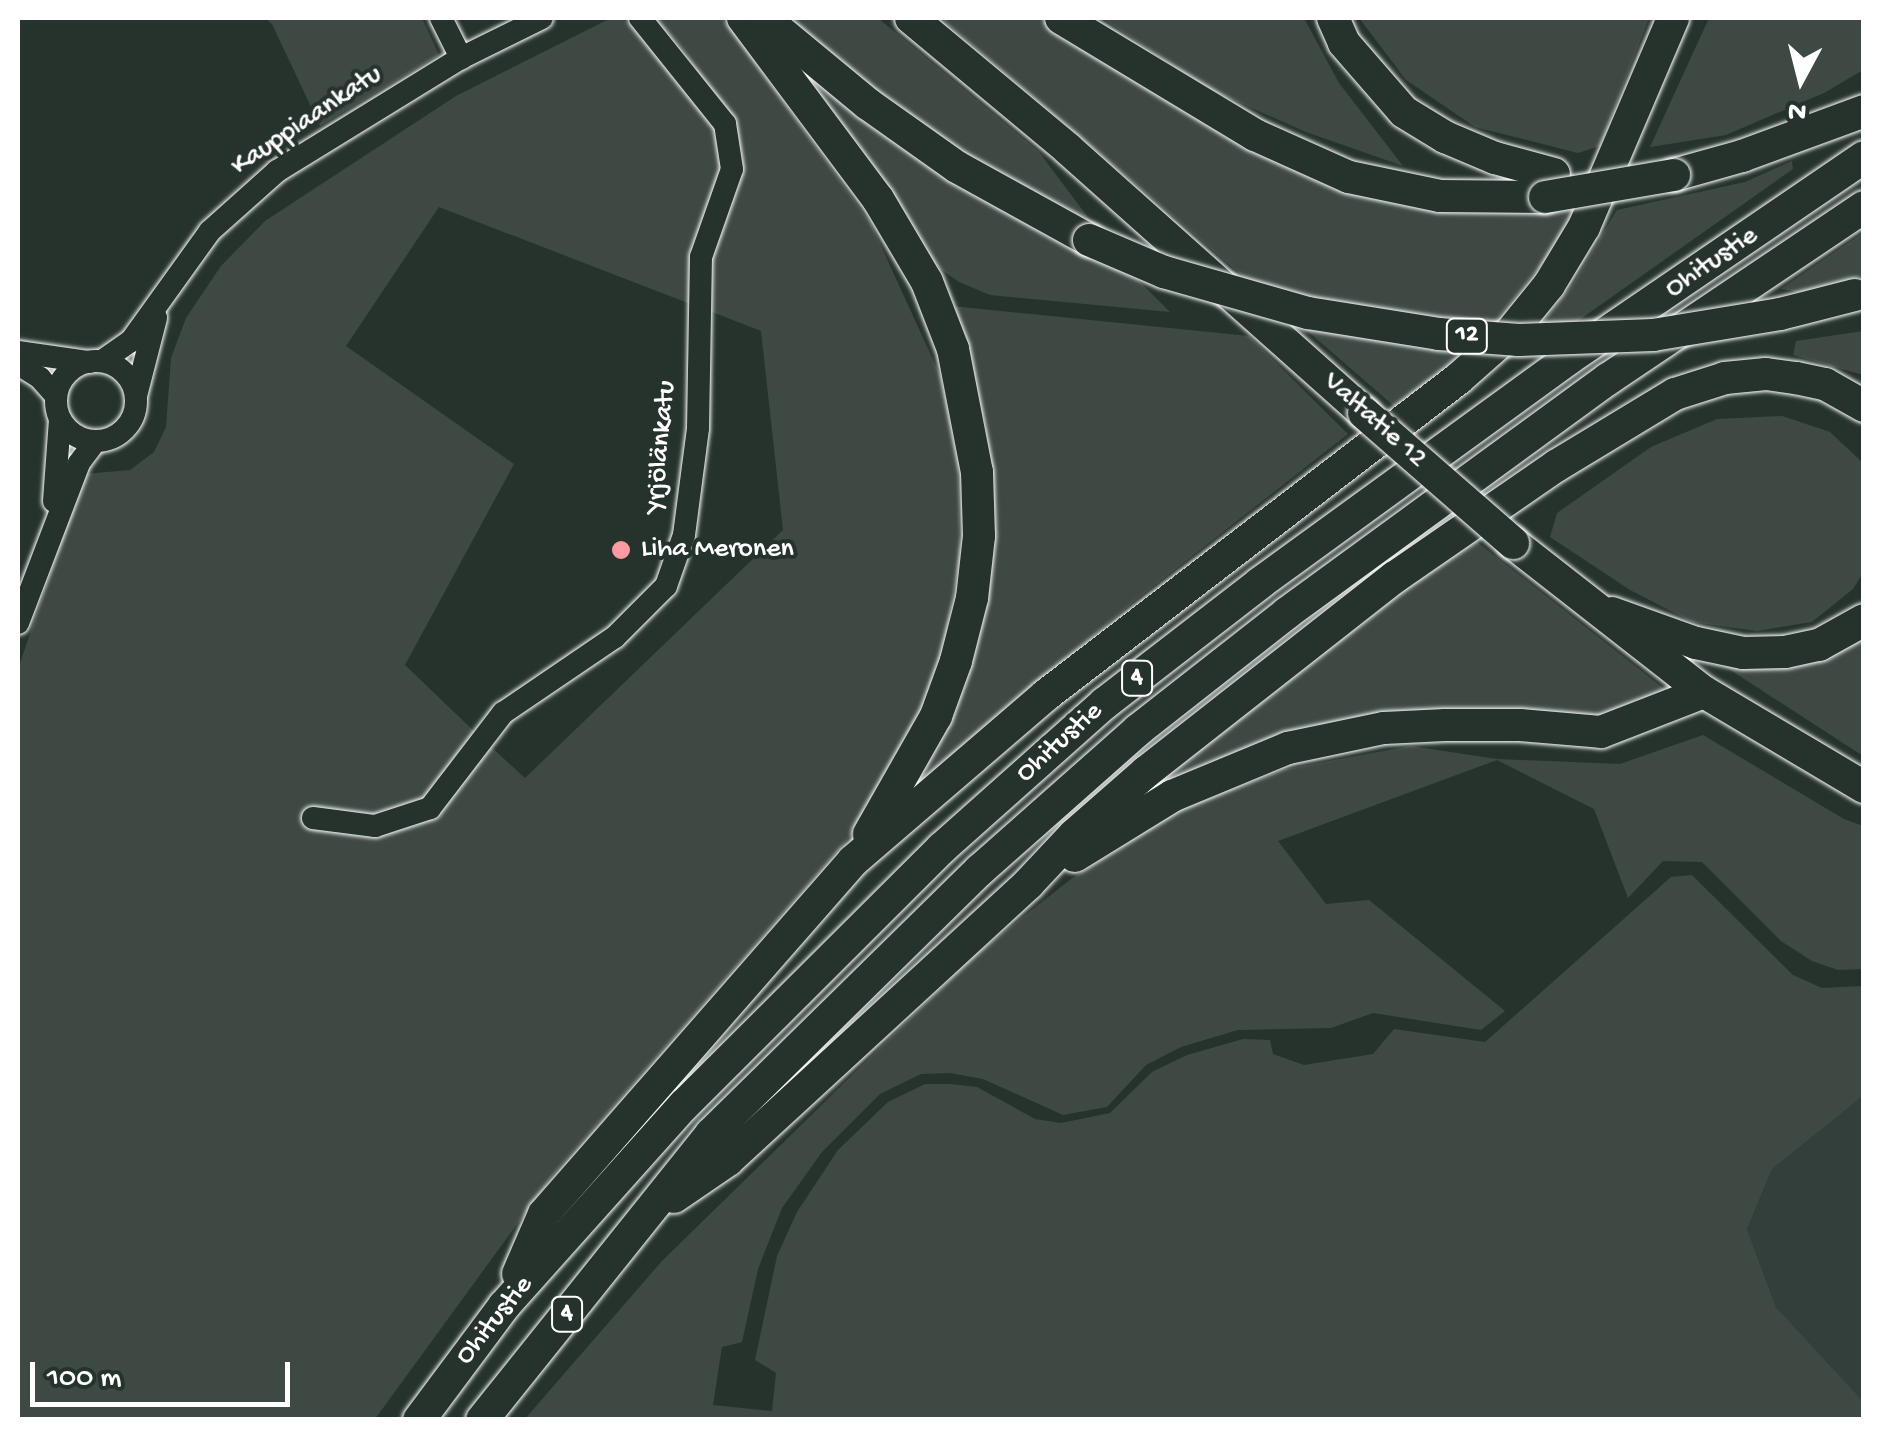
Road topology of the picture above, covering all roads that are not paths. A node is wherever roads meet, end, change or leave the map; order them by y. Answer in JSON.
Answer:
{"nodes":[{"id":1,"x":441,"y":18,"type":"edge"},
{"id":2,"x":542,"y":18,"type":"edge"},
{"id":3,"x":640,"y":18,"type":"edge"},
{"id":4,"x":743,"y":18,"type":"edge"},
{"id":5,"x":764,"y":18,"type":"edge"},
{"id":6,"x":912,"y":18,"type":"edge"},
{"id":7,"x":1061,"y":18,"type":"edge"},
{"id":8,"x":1333,"y":18,"type":"edge"},
{"id":9,"x":1673,"y":18,"type":"edge"},
{"id":10,"x":461,"y":58,"type":"junction"},
{"id":11,"x":1864,"y":110,"type":"edge"},
{"id":12,"x":1864,"y":158,"type":"edge"},
{"id":13,"x":1549,"y":185,"type":"junction"},
{"id":14,"x":1864,"y":207,"type":"edge"},
{"id":15,"x":1859,"y":294,"type":"edge"},
{"id":16,"x":163,"y":296,"type":"junction"},
{"id":17,"x":18,"y":352,"type":"edge"},
{"id":18,"x":95,"y":362,"type":"junction"},
{"id":19,"x":18,"y":364,"type":"edge"},
{"id":20,"x":136,"y":396,"type":"junction"},
{"id":21,"x":1864,"y":406,"type":"edge"},
{"id":22,"x":58,"y":408,"type":"junction"},
{"id":23,"x":96,"y":442,"type":"junction"},
{"id":24,"x":50,"y":530,"type":"junction"},
{"id":25,"x":1589,"y":606,"type":"junction"},
{"id":26,"x":1864,"y":620,"type":"edge"},
{"id":27,"x":18,"y":623,"type":"edge"},
{"id":28,"x":1704,"y":692,"type":"junction"},
{"id":29,"x":1864,"y":787,"type":"edge"},
{"id":30,"x":313,"y":818,"type":"dead end"},
{"id":31,"x":853,"y":861,"type":"junction"},
{"id":32,"x":1028,"y":884,"type":"junction"},
{"id":33,"x":650,"y":1212,"type":"junction"},
{"id":34,"x":504,"y":1306,"type":"junction"},
{"id":35,"x":419,"y":1420,"type":"edge"},
{"id":36,"x":482,"y":1420,"type":"edge"}],
"edges":[{"from":1,"to":10,"type":"street"},
{"from":2,"to":10,"type":"street","name":"Kauppiaankatu"},
{"from":3,"to":30,"type":"street","name":"Yrjölänkatu"},
{"from":4,"to":31,"type":"highway"},
{"from":5,"to":15,"type":"highway","number":"12","bridge":true},
{"from":6,"to":25,"type":"highway","name":"Valtatie 12","bridge":true},
{"from":7,"to":13,"type":"highway"},
{"from":8,"to":13,"type":"highway"},
{"from":9,"to":31,"type":"highway"},
{"from":10,"to":16,"type":"street","name":"Kauppiaankatu"},
{"from":11,"to":13,"type":"highway","bridge":true},
{"from":12,"to":34,"type":"highway","name":"Ohitustie","number":"4"},
{"from":14,"to":33,"type":"highway","name":"Ohitustie","number":"4"},
{"from":16,"to":18,"type":"street","name":"Kauppiaankatu"},
{"from":16,"to":20,"type":"street"},
{"from":17,"to":18,"type":"street"},
{"from":18,"to":20,"type":"street"},
{"from":18,"to":22,"type":"street"},
{"from":19,"to":22,"type":"street"},
{"from":20,"to":23,"type":"street"},
{"from":21,"to":32,"type":"highway"},
{"from":22,"to":23,"type":"street"},
{"from":22,"to":24,"type":"street"},
{"from":23,"to":24,"type":"street"},
{"from":24,"to":27,"type":"street"},
{"from":25,"to":26,"type":"highway"},
{"from":25,"to":28,"type":"highway","name":"Valtatie 12"},
{"from":28,"to":29,"type":"highway","name":"Valtatie 12"},
{"from":28,"to":32,"type":"highway"},
{"from":31,"to":34,"type":"highway"},
{"from":32,"to":33,"type":"highway"},
{"from":33,"to":36,"type":"highway","name":"Ohitustie","number":"4"},
{"from":34,"to":35,"type":"highway","name":"Ohitustie","number":"4"}]}
